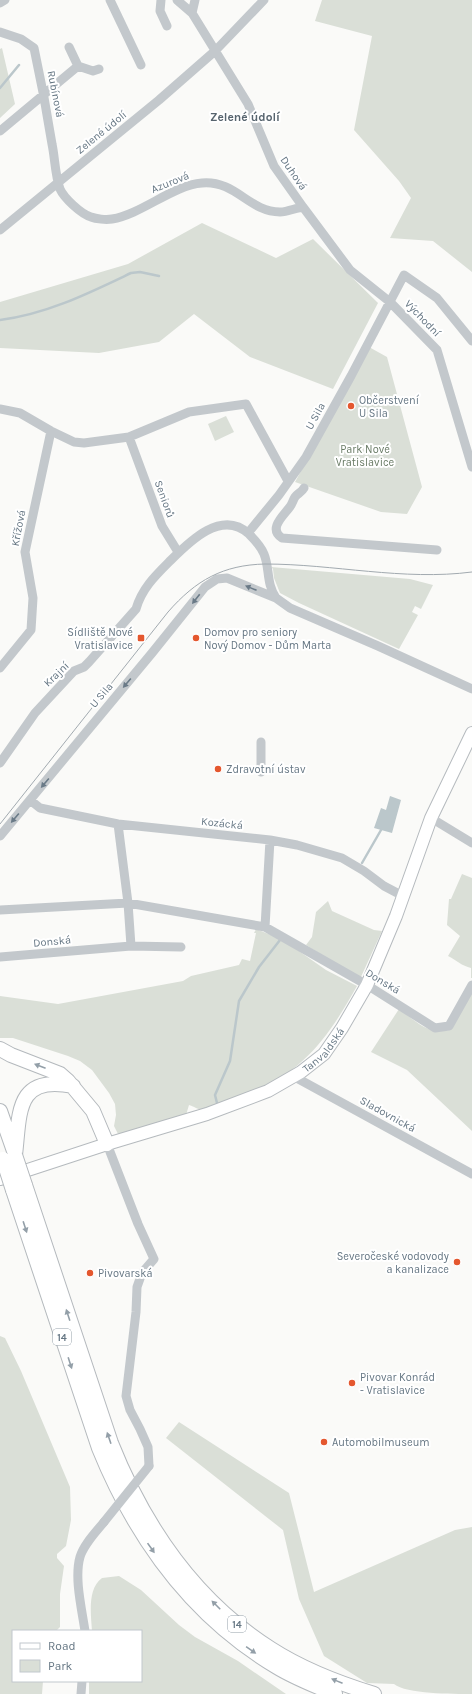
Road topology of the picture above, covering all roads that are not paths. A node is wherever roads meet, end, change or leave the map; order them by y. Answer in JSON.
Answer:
{"nodes":[{"id":1,"x":5,"y":0,"type":"edge"},
{"id":2,"x":110,"y":0,"type":"edge"},
{"id":3,"x":161,"y":0,"type":"edge"},
{"id":4,"x":177,"y":0,"type":"edge"},
{"id":5,"x":195,"y":0,"type":"edge"},
{"id":6,"x":264,"y":0,"type":"edge"},
{"id":7,"x":0,"y":3,"type":"edge"},
{"id":8,"x":192,"y":13,"type":"junction"},
{"id":9,"x":167,"y":26,"type":"dead end"},
{"id":10,"x":0,"y":32,"type":"edge"},
{"id":11,"x":69,"y":47,"type":"dead end"},
{"id":12,"x":215,"y":51,"type":"junction"},
{"id":13,"x":141,"y":65,"type":"dead end"},
{"id":14,"x":78,"y":66,"type":"junction"},
{"id":15,"x":99,"y":69,"type":"dead end"},
{"id":16,"x":44,"y":93,"type":"junction"},
{"id":17,"x":0,"y":130,"type":"edge"},
{"id":18,"x":59,"y":182,"type":"junction"},
{"id":19,"x":304,"y":207,"type":"junction"},
{"id":20,"x":0,"y":230,"type":"edge"},
{"id":21,"x":390,"y":302,"type":"junction"},
{"id":22,"x":472,"y":341,"type":"edge"},
{"id":23,"x":0,"y":409,"type":"edge"},
{"id":24,"x":51,"y":431,"type":"junction"},
{"id":25,"x":129,"y":437,"type":"junction"},
{"id":26,"x":472,"y":467,"type":"edge"},
{"id":27,"x":286,"y":484,"type":"junction"},
{"id":28,"x":304,"y":488,"type":"dead end"},
{"id":29,"x":295,"y":496,"type":"junction"},
{"id":30,"x":248,"y":533,"type":"junction"},
{"id":31,"x":437,"y":550,"type":"dead end"},
{"id":32,"x":178,"y":552,"type":"junction"},
{"id":33,"x":276,"y":598,"type":"junction"},
{"id":34,"x":0,"y":668,"type":"edge"},
{"id":35,"x":472,"y":689,"type":"edge"},
{"id":36,"x":472,"y":733,"type":"edge"},
{"id":37,"x":261,"y":742,"type":"dead end"},
{"id":38,"x":0,"y":763,"type":"edge"},
{"id":39,"x":261,"y":772,"type":"dead end"},
{"id":40,"x":30,"y":800,"type":"junction"},
{"id":41,"x":431,"y":818,"type":"junction"},
{"id":42,"x":118,"y":824,"type":"junction"},
{"id":43,"x":0,"y":836,"type":"edge"},
{"id":44,"x":270,"y":840,"type":"junction"},
{"id":45,"x":472,"y":843,"type":"edge"},
{"id":46,"x":403,"y":896,"type":"junction"},
{"id":47,"x":128,"y":903,"type":"junction"},
{"id":48,"x":0,"y":910,"type":"edge"},
{"id":49,"x":265,"y":928,"type":"junction"},
{"id":50,"x":131,"y":946,"type":"junction"},
{"id":51,"x":181,"y":947,"type":"dead end"},
{"id":52,"x":0,"y":957,"type":"edge"},
{"id":53,"x":367,"y":985,"type":"junction"},
{"id":54,"x":472,"y":985,"type":"edge"},
{"id":55,"x":0,"y":1049,"type":"edge"},
{"id":56,"x":293,"y":1076,"type":"junction"},
{"id":57,"x":73,"y":1086,"type":"junction"},
{"id":58,"x":0,"y":1111,"type":"edge"},
{"id":59,"x":107,"y":1144,"type":"junction"},
{"id":60,"x":6,"y":1155,"type":"edge"},
{"id":61,"x":472,"y":1174,"type":"edge"},
{"id":62,"x":0,"y":1179,"type":"edge"},
{"id":63,"x":135,"y":1510,"type":"junction"},
{"id":64,"x":84,"y":1630,"type":"edge"},
{"id":65,"x":82,"y":1682,"type":"edge"},
{"id":66,"x":81,"y":1694,"type":"edge"},
{"id":67,"x":335,"y":1694,"type":"edge"},
{"id":68,"x":374,"y":1694,"type":"edge"}],
"edges":[{"from":1,"to":7,"type":"street"},
{"from":2,"to":13,"type":"street"},
{"from":3,"to":9,"type":"street"},
{"from":4,"to":8,"type":"street","name":"Duhová"},
{"from":5,"to":8,"type":"street"},
{"from":6,"to":12,"type":"street","name":"Zelené údolí"},
{"from":8,"to":12,"type":"street","name":"Duhová"},
{"from":10,"to":16,"type":"street","name":"Rubínová"},
{"from":11,"to":14,"type":"street"},
{"from":12,"to":18,"type":"street","name":"Zelené údolí"},
{"from":12,"to":19,"type":"street","name":"Duhová"},
{"from":14,"to":15,"type":"street"},
{"from":14,"to":16,"type":"street"},
{"from":16,"to":17,"type":"street"},
{"from":16,"to":18,"type":"street","name":"Rubínová"},
{"from":18,"to":19,"type":"street","name":"Azurová"},
{"from":18,"to":20,"type":"street","name":"Zelené údolí"},
{"from":19,"to":21,"type":"street","name":"Duhová"},
{"from":21,"to":22,"type":"street","name":"U Sila"},
{"from":21,"to":26,"type":"street","name":"Východní"},
{"from":21,"to":27,"type":"street","name":"U Sila"},
{"from":23,"to":24,"type":"street"},
{"from":24,"to":25,"type":"street"},
{"from":24,"to":34,"type":"street","name":"Křížová"},
{"from":25,"to":27,"type":"street"},
{"from":25,"to":32,"type":"street","name":"Seniorů"},
{"from":27,"to":29,"type":"street"},
{"from":27,"to":30,"type":"street","name":"U Sila"},
{"from":28,"to":29,"type":"street"},
{"from":29,"to":31,"type":"street"},
{"from":30,"to":32,"type":"street"},
{"from":30,"to":33,"type":"street"},
{"from":32,"to":38,"type":"street","name":"Krajní"},
{"from":33,"to":35,"type":"street"},
{"from":33,"to":40,"type":"street","name":"U Sila","one_way":true},
{"from":36,"to":41,"type":"main road","name":"Tanvaldská"},
{"from":37,"to":39,"type":"street"},
{"from":40,"to":42,"type":"street","name":"Kozácká"},
{"from":40,"to":43,"type":"street","name":"U Sila","one_way":true},
{"from":41,"to":45,"type":"street"},
{"from":41,"to":46,"type":"main road","name":"Tanvaldská"},
{"from":42,"to":44,"type":"street","name":"Kozácká"},
{"from":42,"to":47,"type":"street"},
{"from":44,"to":46,"type":"street","name":"Kozácká"},
{"from":44,"to":49,"type":"street"},
{"from":46,"to":53,"type":"main road","name":"Tanvaldská"},
{"from":47,"to":48,"type":"street","name":"Donská"},
{"from":47,"to":49,"type":"street","name":"Donská"},
{"from":47,"to":50,"type":"street"},
{"from":49,"to":53,"type":"street","name":"Donská"},
{"from":50,"to":51,"type":"street","name":"Donská"},
{"from":50,"to":52,"type":"street","name":"Donská"},
{"from":53,"to":54,"type":"street","name":"Donská"},
{"from":53,"to":56,"type":"main road","name":"Tanvaldská"},
{"from":57,"to":55,"type":"highway","one_way":true},
{"from":56,"to":59,"type":"main road","name":"Tanvaldská"},
{"from":56,"to":61,"type":"street","name":"Sladovnická"},
{"from":57,"to":59,"type":"highway"},
{"from":57,"to":60,"type":"highway"},
{"from":58,"to":60,"type":"highway","number":"14"},
{"from":59,"to":62,"type":"main road","name":"Tanvaldská"},
{"from":59,"to":64,"type":"street","bridge":true},
{"from":60,"to":63,"type":"highway","number":"14","bridge":true},
{"from":63,"to":67,"type":"highway","number":"14","one_way":true},
{"from":68,"to":63,"type":"highway","number":"14","one_way":true},
{"from":65,"to":66,"type":"street"}]}
